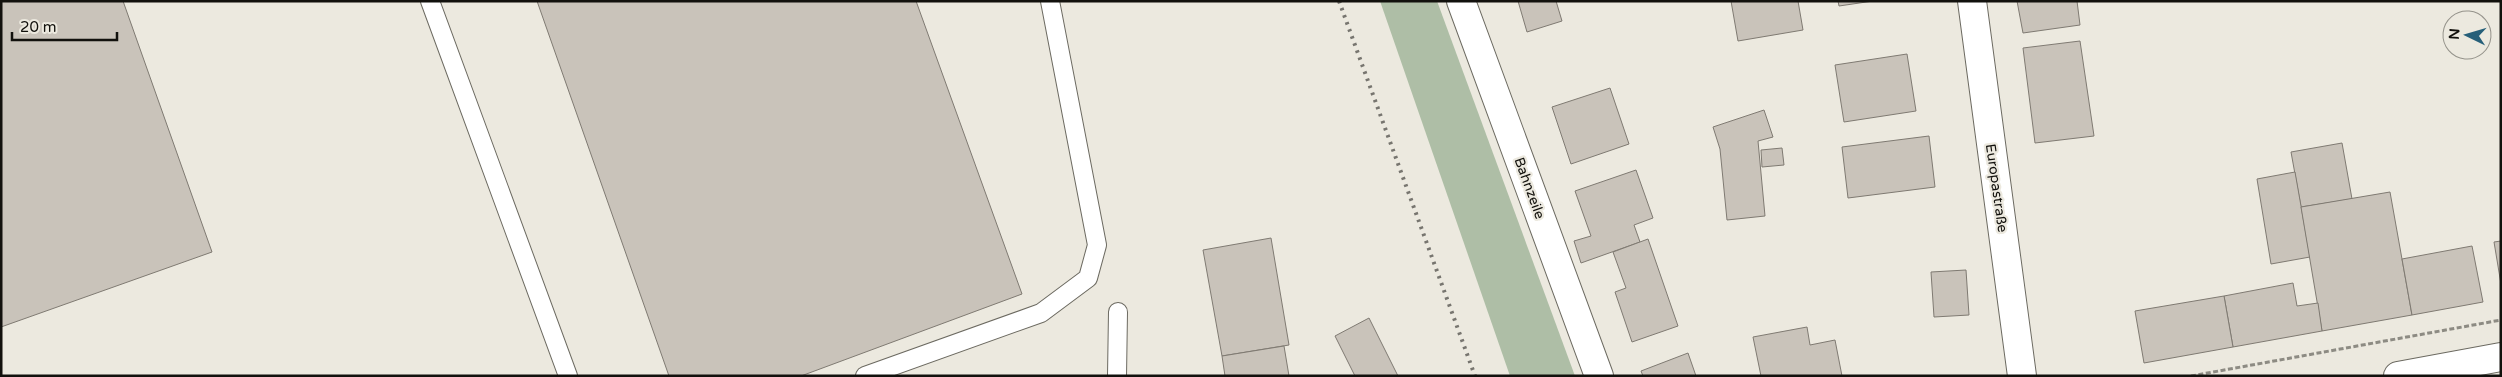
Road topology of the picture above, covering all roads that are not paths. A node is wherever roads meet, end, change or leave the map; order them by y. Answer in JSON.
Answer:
{"nodes":[{"id":1,"x":430,"y":1,"type":"edge"},
{"id":2,"x":1050,"y":1,"type":"edge"},
{"id":3,"x":1461,"y":1,"type":"edge"},
{"id":4,"x":1972,"y":1,"type":"edge"},
{"id":5,"x":1118,"y":312,"type":"dead end"},
{"id":6,"x":2501,"y":357,"type":"edge"},
{"id":7,"x":568,"y":376,"type":"edge"},
{"id":8,"x":865,"y":376,"type":"edge"},
{"id":9,"x":1117,"y":376,"type":"edge"},
{"id":10,"x":1599,"y":376,"type":"edge"},
{"id":11,"x":2022,"y":376,"type":"edge"},
{"id":12,"x":2398,"y":376,"type":"edge"}],
"edges":[{"from":1,"to":7,"type":"lane"},
{"from":2,"to":8,"type":"lane"},
{"from":3,"to":10,"type":"street","name":"Bahnzeile"},
{"from":4,"to":11,"type":"street","name":"Europastraße"},
{"from":5,"to":9,"type":"lane"},
{"from":6,"to":12,"type":"street"}]}
